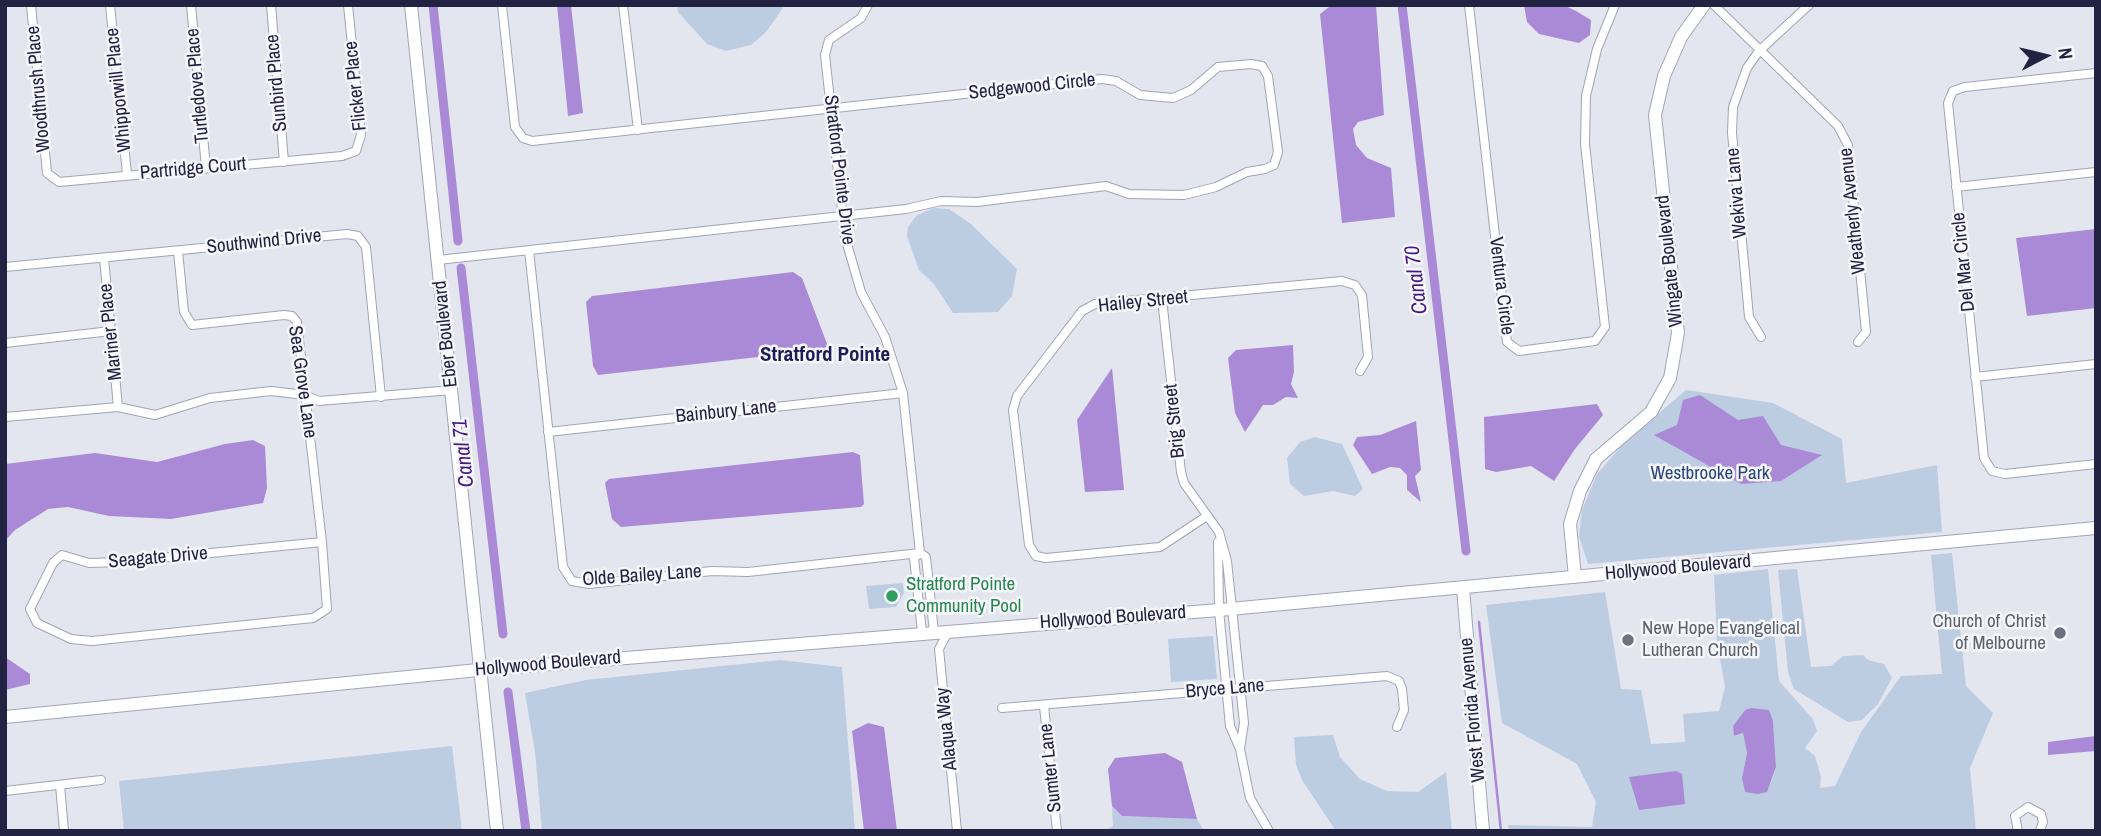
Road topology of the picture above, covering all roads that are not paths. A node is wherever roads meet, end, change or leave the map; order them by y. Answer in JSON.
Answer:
{"nodes":[{"id":1,"x":31,"y":5,"type":"edge"},
{"id":2,"x":110,"y":5,"type":"edge"},
{"id":3,"x":191,"y":5,"type":"edge"},
{"id":4,"x":271,"y":5,"type":"edge"},
{"id":5,"x":348,"y":5,"type":"edge"},
{"id":6,"x":411,"y":5,"type":"edge"},
{"id":7,"x":502,"y":5,"type":"edge"},
{"id":8,"x":623,"y":5,"type":"edge"},
{"id":9,"x":868,"y":5,"type":"edge"},
{"id":10,"x":1469,"y":5,"type":"edge"},
{"id":11,"x":1615,"y":5,"type":"edge"},
{"id":12,"x":1704,"y":5,"type":"edge"},
{"id":13,"x":1714,"y":5,"type":"edge"},
{"id":14,"x":1809,"y":5,"type":"edge"},
{"id":15,"x":1759,"y":51,"type":"junction"},
{"id":16,"x":2096,"y":74,"type":"edge"},
{"id":17,"x":831,"y":109,"type":"junction"},
{"id":18,"x":638,"y":130,"type":"junction"},
{"id":19,"x":342,"y":156,"type":"joint"},
{"id":20,"x":284,"y":162,"type":"junction"},
{"id":21,"x":206,"y":168,"type":"junction"},
{"id":22,"x":2096,"y":172,"type":"edge"},
{"id":23,"x":47,"y":173,"type":"joint"},
{"id":24,"x":127,"y":174,"type":"junction"},
{"id":25,"x":1956,"y":187,"type":"junction"},
{"id":26,"x":842,"y":215,"type":"junction"},
{"id":27,"x":529,"y":250,"type":"junction"},
{"id":28,"x":178,"y":251,"type":"junction"},
{"id":29,"x":104,"y":258,"type":"junction"},
{"id":30,"x":438,"y":260,"type":"junction"},
{"id":31,"x":5,"y":267,"type":"edge"},
{"id":32,"x":1162,"y":299,"type":"junction"},
{"id":33,"x":110,"y":331,"type":"junction"},
{"id":34,"x":1761,"y":337,"type":"dead end"},
{"id":35,"x":1858,"y":342,"type":"dead end"},
{"id":36,"x":5,"y":343,"type":"edge"},
{"id":37,"x":2096,"y":364,"type":"edge"},
{"id":38,"x":1360,"y":371,"type":"dead end"},
{"id":39,"x":1975,"y":377,"type":"junction"},
{"id":40,"x":452,"y":390,"type":"junction"},
{"id":41,"x":903,"y":393,"type":"junction"},
{"id":42,"x":305,"y":395,"type":"junction"},
{"id":43,"x":381,"y":397,"type":"junction"},
{"id":44,"x":118,"y":407,"type":"junction"},
{"id":45,"x":5,"y":417,"type":"edge"},
{"id":46,"x":548,"y":432,"type":"junction"},
{"id":47,"x":2096,"y":464,"type":"edge"},
{"id":48,"x":1207,"y":516,"type":"junction"},
{"id":49,"x":2096,"y":528,"type":"edge"},
{"id":50,"x":1219,"y":533,"type":"junction"},
{"id":51,"x":321,"y":542,"type":"junction"},
{"id":52,"x":920,"y":553,"type":"junction"},
{"id":53,"x":1575,"y":578,"type":"junction"},
{"id":54,"x":1463,"y":589,"type":"junction"},
{"id":55,"x":1233,"y":609,"type":"junction"},
{"id":56,"x":1219,"y":610,"type":"junction"},
{"id":57,"x":313,"y":618,"type":"joint"},
{"id":58,"x":948,"y":630,"type":"junction"},
{"id":59,"x":928,"y":632,"type":"junction"},
{"id":60,"x":478,"y":670,"type":"junction"},
{"id":61,"x":1240,"y":688,"type":"junction"},
{"id":62,"x":1226,"y":689,"type":"junction"},
{"id":63,"x":1044,"y":706,"type":"junction"},
{"id":64,"x":1002,"y":708,"type":"dead end"},
{"id":65,"x":5,"y":716,"type":"edge"},
{"id":66,"x":1397,"y":727,"type":"dead end"},
{"id":67,"x":1240,"y":749,"type":"junction"},
{"id":68,"x":101,"y":780,"type":"dead end"},
{"id":69,"x":60,"y":785,"type":"junction"},
{"id":70,"x":5,"y":791,"type":"edge"},
{"id":71,"x":64,"y":831,"type":"edge"},
{"id":72,"x":497,"y":831,"type":"edge"},
{"id":73,"x":957,"y":831,"type":"edge"},
{"id":74,"x":1057,"y":831,"type":"edge"},
{"id":75,"x":1269,"y":831,"type":"edge"},
{"id":76,"x":1483,"y":831,"type":"edge"},
{"id":77,"x":2018,"y":831,"type":"edge"},
{"id":78,"x":2040,"y":831,"type":"edge"}],
"edges":[{"from":1,"to":23,"type":"street","name":"Woodthrush Place"},
{"from":2,"to":24,"type":"street","name":"Whipporwill Place"},
{"from":3,"to":21,"type":"street","name":"Turtledove Place"},
{"from":4,"to":20,"type":"street","name":"Sunbird Place"},
{"from":5,"to":19,"type":"street","name":"Flicker Place"},
{"from":6,"to":30,"type":"street","name":"Eber Boulevard"},
{"from":7,"to":18,"type":"street","name":"Sedgewood Circle"},
{"from":8,"to":18,"type":"street"},
{"from":9,"to":17,"type":"street","name":"Stratford Pointe Drive"},
{"from":10,"to":11,"type":"street","name":"Ventura Circle"},
{"from":12,"to":53,"type":"street","name":"Wingate Boulevard"},
{"from":13,"to":15,"type":"street","name":"Weatherly Avenue"},
{"from":14,"to":15,"type":"street","name":"Wekiva Lane"},
{"from":15,"to":34,"type":"street","name":"Wekiva Lane"},
{"from":15,"to":35,"type":"street","name":"Weatherly Avenue"},
{"from":16,"to":25,"type":"street","name":"Del Mar Circle"},
{"from":17,"to":18,"type":"street","name":"Sedgewood Circle"},
{"from":17,"to":26,"type":"street","name":"Stratford Pointe Drive"},
{"from":17,"to":26,"type":"street","name":"Sedgewood Circle"},
{"from":19,"to":20,"type":"street","name":"Partridge Court"},
{"from":20,"to":21,"type":"street","name":"Partridge Court"},
{"from":21,"to":24,"type":"street","name":"Partridge Court"},
{"from":22,"to":25,"type":"street"},
{"from":23,"to":24,"type":"street","name":"Partridge Court"},
{"from":25,"to":39,"type":"street","name":"Del Mar Circle"},
{"from":26,"to":27,"type":"street","name":"Sedgewood Circle"},
{"from":26,"to":41,"type":"street","name":"Stratford Pointe Drive"},
{"from":27,"to":30,"type":"street","name":"Sedgewood Circle"},
{"from":27,"to":46,"type":"street","name":"Olde Bailey Lane"},
{"from":28,"to":29,"type":"street","name":"Southwind Drive"},
{"from":28,"to":42,"type":"street","name":"Sea Grove Lane"},
{"from":28,"to":43,"type":"street","name":"Southwind Drive"},
{"from":29,"to":31,"type":"street","name":"Southwind Drive"},
{"from":29,"to":33,"type":"street","name":"Mariner Place"},
{"from":30,"to":40,"type":"street","name":"Eber Boulevard"},
{"from":32,"to":38,"type":"street","name":"Hailey Street"},
{"from":32,"to":48,"type":"street","name":"Brig Street"},
{"from":32,"to":48,"type":"street","name":"Hailey Street"},
{"from":33,"to":36,"type":"street"},
{"from":33,"to":44,"type":"street","name":"Mariner Place"},
{"from":37,"to":39,"type":"street"},
{"from":39,"to":47,"type":"street","name":"Del Mar Circle"},
{"from":40,"to":43,"type":"street"},
{"from":40,"to":60,"type":"street","name":"Eber Boulevard"},
{"from":41,"to":46,"type":"street","name":"Bainbury Lane"},
{"from":41,"to":52,"type":"street","name":"Stratford Pointe Drive"},
{"from":42,"to":43,"type":"street"},
{"from":42,"to":44,"type":"street"},
{"from":42,"to":51,"type":"street","name":"Sea Grove Lane"},
{"from":44,"to":45,"type":"street"},
{"from":46,"to":52,"type":"street","name":"Olde Bailey Lane"},
{"from":48,"to":50,"type":"street","name":"Brig Street"},
{"from":49,"to":53,"type":"street","name":"Hollywood Boulevard"},
{"from":50,"to":55,"type":"street","name":"Brig Street"},
{"from":50,"to":56,"type":"street"},
{"from":51,"to":57,"type":"street","name":"Sea Grove Lane"},
{"from":51,"to":57,"type":"street","name":"Seagate Drive"},
{"from":52,"to":59,"type":"street","name":"Stratford Pointe Drive"},
{"from":53,"to":54,"type":"street","name":"Hollywood Boulevard"},
{"from":54,"to":55,"type":"street","name":"Hollywood Boulevard"},
{"from":54,"to":76,"type":"street","name":"West Florida Avenue"},
{"from":55,"to":56,"type":"street","name":"Hollywood Boulevard"},
{"from":55,"to":61,"type":"street","name":"Brig Street"},
{"from":56,"to":58,"type":"street","name":"Hollywood Boulevard"},
{"from":56,"to":62,"type":"street"},
{"from":58,"to":59,"type":"street","name":"Hollywood Boulevard"},
{"from":58,"to":73,"type":"street","name":"Alaqua Way"},
{"from":59,"to":60,"type":"street","name":"Hollywood Boulevard"},
{"from":60,"to":65,"type":"street","name":"Hollywood Boulevard"},
{"from":60,"to":72,"type":"street","name":"Eber Boulevard"},
{"from":61,"to":62,"type":"street","name":"Bryce Lane"},
{"from":61,"to":66,"type":"street","name":"Bryce Lane"},
{"from":61,"to":67,"type":"street","name":"Brig Street"},
{"from":62,"to":63,"type":"street","name":"Bryce Lane"},
{"from":62,"to":67,"type":"street"},
{"from":63,"to":64,"type":"street","name":"Bryce Lane"},
{"from":63,"to":74,"type":"street","name":"Sumter Lane"},
{"from":67,"to":75,"type":"street"},
{"from":68,"to":69,"type":"street"},
{"from":69,"to":70,"type":"street"},
{"from":69,"to":71,"type":"street"},
{"from":77,"to":78,"type":"street"}]}
